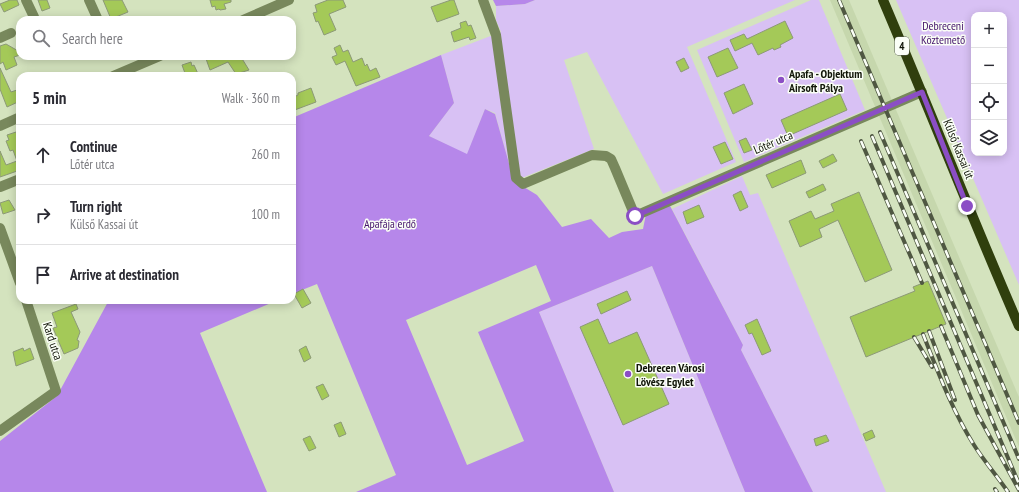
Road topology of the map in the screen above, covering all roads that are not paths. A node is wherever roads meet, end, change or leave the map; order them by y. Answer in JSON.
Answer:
{"nodes":[{"id":1,"x":26,"y":0,"type":"edge"},
{"id":2,"x":89,"y":0,"type":"edge"},
{"id":3,"x":289,"y":0,"type":"edge"},
{"id":4,"x":483,"y":0,"type":"edge"},
{"id":5,"x":883,"y":0,"type":"edge"},
{"id":6,"x":33,"y":16,"type":"edge"},
{"id":7,"x":96,"y":16,"type":"edge"},
{"id":8,"x":252,"y":16,"type":"edge"},
{"id":9,"x":12,"y":33,"type":"dead end"},
{"id":10,"x":0,"y":38,"type":"edge"},
{"id":11,"x":151,"y":60,"type":"edge"},
{"id":12,"x":122,"y":72,"type":"edge"},
{"id":13,"x":922,"y":92,"type":"junction"},
{"id":14,"x":16,"y":119,"type":"edge"},
{"id":15,"x":0,"y":126,"type":"edge"},
{"id":16,"x":16,"y":181,"type":"edge"},
{"id":17,"x":0,"y":187,"type":"edge"},
{"id":18,"x":670,"y":201,"type":"junction"},
{"id":19,"x":675,"y":210,"type":"dead end"},
{"id":20,"x":0,"y":228,"type":"edge"},
{"id":21,"x":16,"y":272,"type":"edge"},
{"id":22,"x":27,"y":304,"type":"edge"},
{"id":23,"x":1019,"y":326,"type":"edge"},
{"id":24,"x":0,"y":431,"type":"edge"}],
"edges":[{"from":1,"to":6,"type":"street"},
{"from":2,"to":7,"type":"street"},
{"from":3,"to":8,"type":"street"},
{"from":4,"to":18,"type":"street","name":"Lőtér utca"},
{"from":5,"to":13,"type":"main road","number":"4"},
{"from":9,"to":10,"type":"street"},
{"from":11,"to":12,"type":"street"},
{"from":13,"to":18,"type":"street","name":"Lőtér utca"},
{"from":13,"to":23,"type":"main road","name":"Külső Kassai út","number":"4"},
{"from":14,"to":15,"type":"street"},
{"from":16,"to":17,"type":"street"},
{"from":18,"to":19,"type":"street"},
{"from":20,"to":21,"type":"street"},
{"from":22,"to":24,"type":"street","name":"Kard utca"}]}
